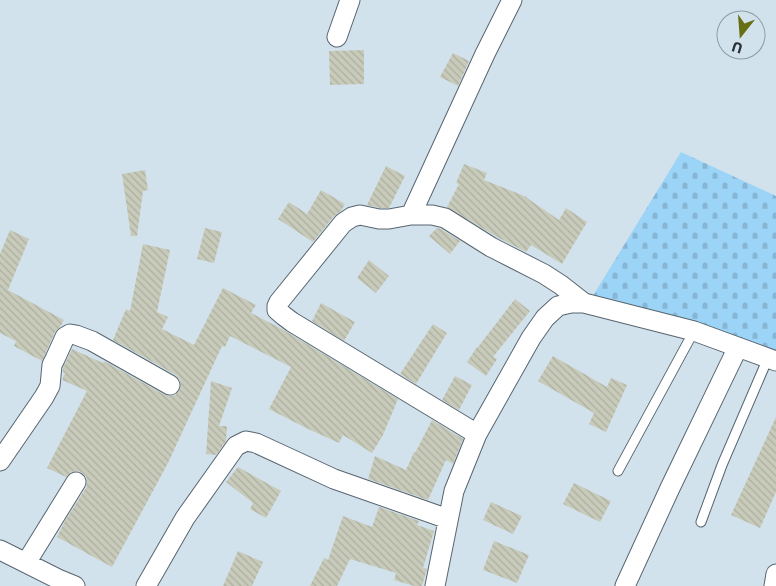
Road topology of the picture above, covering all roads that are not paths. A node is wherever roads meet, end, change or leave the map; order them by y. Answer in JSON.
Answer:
{"nodes":[{"id":1,"x":350,"y":0,"type":"edge"},
{"id":2,"x":512,"y":0,"type":"edge"},
{"id":3,"x":337,"y":37,"type":"dead end"},
{"id":4,"x":411,"y":214,"type":"junction"},
{"id":5,"x":584,"y":303,"type":"junction"},
{"id":6,"x":694,"y":331,"type":"junction"},
{"id":7,"x":738,"y":347,"type":"junction"},
{"id":8,"x":772,"y":359,"type":"edge"},
{"id":9,"x":170,"y":386,"type":"dead end"},
{"id":10,"x":476,"y":434,"type":"junction"},
{"id":11,"x":0,"y":461,"type":"edge"},
{"id":12,"x":618,"y":471,"type":"dead end"},
{"id":13,"x":76,"y":482,"type":"dead end"},
{"id":14,"x":448,"y":519,"type":"junction"},
{"id":15,"x":701,"y":522,"type":"dead end"},
{"id":16,"x":0,"y":550,"type":"edge"},
{"id":17,"x":26,"y":563,"type":"junction"},
{"id":18,"x":776,"y":574,"type":"edge"},
{"id":19,"x":75,"y":586,"type":"edge"},
{"id":20,"x":146,"y":586,"type":"edge"},
{"id":21,"x":435,"y":586,"type":"edge"},
{"id":22,"x":625,"y":586,"type":"edge"},
{"id":23,"x":774,"y":586,"type":"edge"}],
"edges":[{"from":1,"to":3,"type":"street"},
{"from":2,"to":4,"type":"street"},
{"from":4,"to":5,"type":"street"},
{"from":4,"to":10,"type":"street"},
{"from":5,"to":6,"type":"street"},
{"from":5,"to":10,"type":"street"},
{"from":6,"to":7,"type":"street"},
{"from":6,"to":12,"type":"lane"},
{"from":7,"to":8,"type":"street"},
{"from":7,"to":22,"type":"street"},
{"from":8,"to":15,"type":"lane"},
{"from":9,"to":11,"type":"street"},
{"from":10,"to":14,"type":"street"},
{"from":13,"to":17,"type":"street"},
{"from":14,"to":20,"type":"street"},
{"from":14,"to":21,"type":"street"},
{"from":16,"to":17,"type":"street"},
{"from":17,"to":19,"type":"street"},
{"from":18,"to":23,"type":"street"}]}
